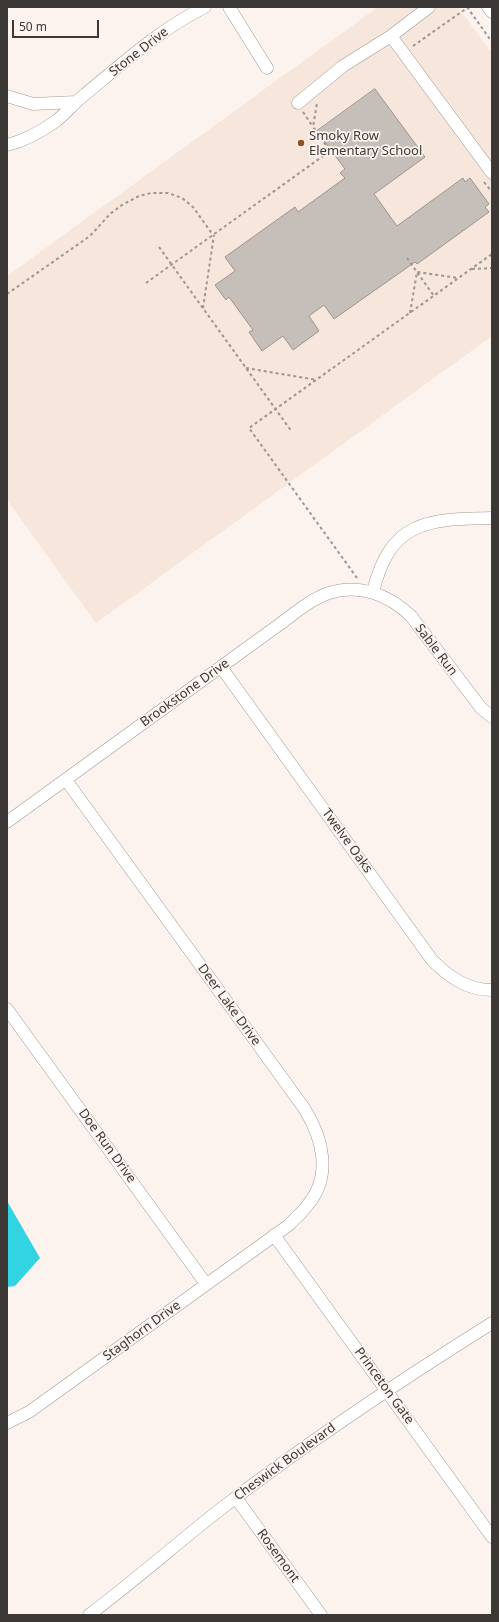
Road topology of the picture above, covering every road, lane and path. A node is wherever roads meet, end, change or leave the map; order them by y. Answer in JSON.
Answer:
{"nodes":[{"id":1,"x":205,"y":7,"type":"edge"},
{"id":2,"x":229,"y":7,"type":"edge"},
{"id":3,"x":429,"y":7,"type":"edge"},
{"id":4,"x":467,"y":7,"type":"edge"},
{"id":5,"x":488,"y":7,"type":"edge"},
{"id":6,"x":492,"y":12,"type":"edge"},
{"id":7,"x":391,"y":36,"type":"junction"},
{"id":8,"x":492,"y":42,"type":"edge"},
{"id":9,"x":404,"y":53,"type":"junction"},
{"id":10,"x":267,"y":68,"type":"dead end"},
{"id":11,"x":7,"y":96,"type":"edge"},
{"id":12,"x":318,"y":97,"type":"dead end"},
{"id":13,"x":76,"y":102,"type":"junction"},
{"id":14,"x":298,"y":103,"type":"dead end"},
{"id":15,"x":7,"y":145,"type":"edge"},
{"id":16,"x":487,"y":176,"type":"edge"},
{"id":17,"x":492,"y":192,"type":"edge"},
{"id":18,"x":214,"y":234,"type":"junction"},
{"id":19,"x":159,"y":247,"type":"dead end"},
{"id":20,"x":492,"y":254,"type":"edge"},
{"id":21,"x":407,"y":258,"type":"dead end"},
{"id":22,"x":172,"y":265,"type":"junction"},
{"id":23,"x":492,"y":268,"type":"edge"},
{"id":24,"x":471,"y":269,"type":"junction"},
{"id":25,"x":417,"y":272,"type":"junction"},
{"id":26,"x":458,"y":278,"type":"junction"},
{"id":27,"x":146,"y":283,"type":"dead end"},
{"id":28,"x":7,"y":294,"type":"edge"},
{"id":29,"x":434,"y":296,"type":"junction"},
{"id":30,"x":203,"y":308,"type":"junction"},
{"id":31,"x":410,"y":313,"type":"junction"},
{"id":32,"x":246,"y":368,"type":"junction"},
{"id":33,"x":317,"y":380,"type":"junction"},
{"id":34,"x":276,"y":410,"type":"junction"},
{"id":35,"x":292,"y":432,"type":"dead end"},
{"id":36,"x":492,"y":518,"type":"edge"},
{"id":37,"x":374,"y":589,"type":"junction"},
{"id":38,"x":221,"y":667,"type":"junction"},
{"id":39,"x":492,"y":717,"type":"edge"},
{"id":40,"x":66,"y":780,"type":"junction"},
{"id":41,"x":7,"y":822,"type":"edge"},
{"id":42,"x":492,"y":990,"type":"edge"},
{"id":43,"x":7,"y":1009,"type":"edge"},
{"id":44,"x":274,"y":1235,"type":"junction"},
{"id":45,"x":206,"y":1284,"type":"junction"},
{"id":46,"x":492,"y":1323,"type":"edge"},
{"id":47,"x":386,"y":1390,"type":"junction"},
{"id":48,"x":7,"y":1423,"type":"edge"},
{"id":49,"x":236,"y":1498,"type":"junction"},
{"id":50,"x":492,"y":1537,"type":"edge"},
{"id":51,"x":91,"y":1614,"type":"edge"},
{"id":52,"x":321,"y":1615,"type":"edge"}],
"edges":[{"from":1,"to":13,"type":"street","name":"Stone Drive"},
{"from":2,"to":10,"type":"street"},
{"from":3,"to":7,"type":"street"},
{"from":4,"to":8,"type":"path"},
{"from":4,"to":9,"type":"path"},
{"from":5,"to":6,"type":"street"},
{"from":7,"to":9,"type":"street"},
{"from":7,"to":14,"type":"street"},
{"from":9,"to":16,"type":"street"},
{"from":11,"to":13,"type":"street"},
{"from":12,"to":18,"type":"path"},
{"from":13,"to":15,"type":"street","name":"Stone Drive"},
{"from":16,"to":17,"type":"path"},
{"from":18,"to":22,"type":"path"},
{"from":18,"to":28,"type":"path"},
{"from":18,"to":30,"type":"path"},
{"from":19,"to":22,"type":"path"},
{"from":20,"to":24,"type":"path"},
{"from":21,"to":25,"type":"path"},
{"from":22,"to":27,"type":"path"},
{"from":22,"to":30,"type":"path"},
{"from":23,"to":24,"type":"path"},
{"from":24,"to":26,"type":"path"},
{"from":25,"to":26,"type":"path"},
{"from":25,"to":29,"type":"path"},
{"from":25,"to":31,"type":"path"},
{"from":26,"to":29,"type":"path"},
{"from":29,"to":31,"type":"path"},
{"from":30,"to":32,"type":"path"},
{"from":31,"to":33,"type":"path"},
{"from":32,"to":33,"type":"path"},
{"from":32,"to":34,"type":"path"},
{"from":33,"to":34,"type":"path"},
{"from":34,"to":35,"type":"path"},
{"from":34,"to":37,"type":"path"},
{"from":36,"to":37,"type":"street"},
{"from":37,"to":38,"type":"street","name":"Brookstone Drive"},
{"from":37,"to":39,"type":"street","name":"Sable Run"},
{"from":38,"to":40,"type":"street","name":"Brookstone Drive"},
{"from":38,"to":42,"type":"street","name":"Twelve Oaks"},
{"from":40,"to":41,"type":"street","name":"Brookstone Drive"},
{"from":40,"to":44,"type":"street","name":"Deer Lake Drive"},
{"from":43,"to":45,"type":"street","name":"Doe Run Drive"},
{"from":44,"to":45,"type":"street","name":"Staghorn Drive"},
{"from":44,"to":47,"type":"street","name":"Princeton Gate"},
{"from":45,"to":48,"type":"street","name":"Staghorn Drive"},
{"from":46,"to":47,"type":"street","name":"Cheswick Boulevard"},
{"from":47,"to":49,"type":"street","name":"Cheswick Boulevard"},
{"from":47,"to":50,"type":"street","name":"Princeton Gate"},
{"from":49,"to":51,"type":"street","name":"Cheswick Boulevard"},
{"from":49,"to":52,"type":"street","name":"Rosemont"}]}
